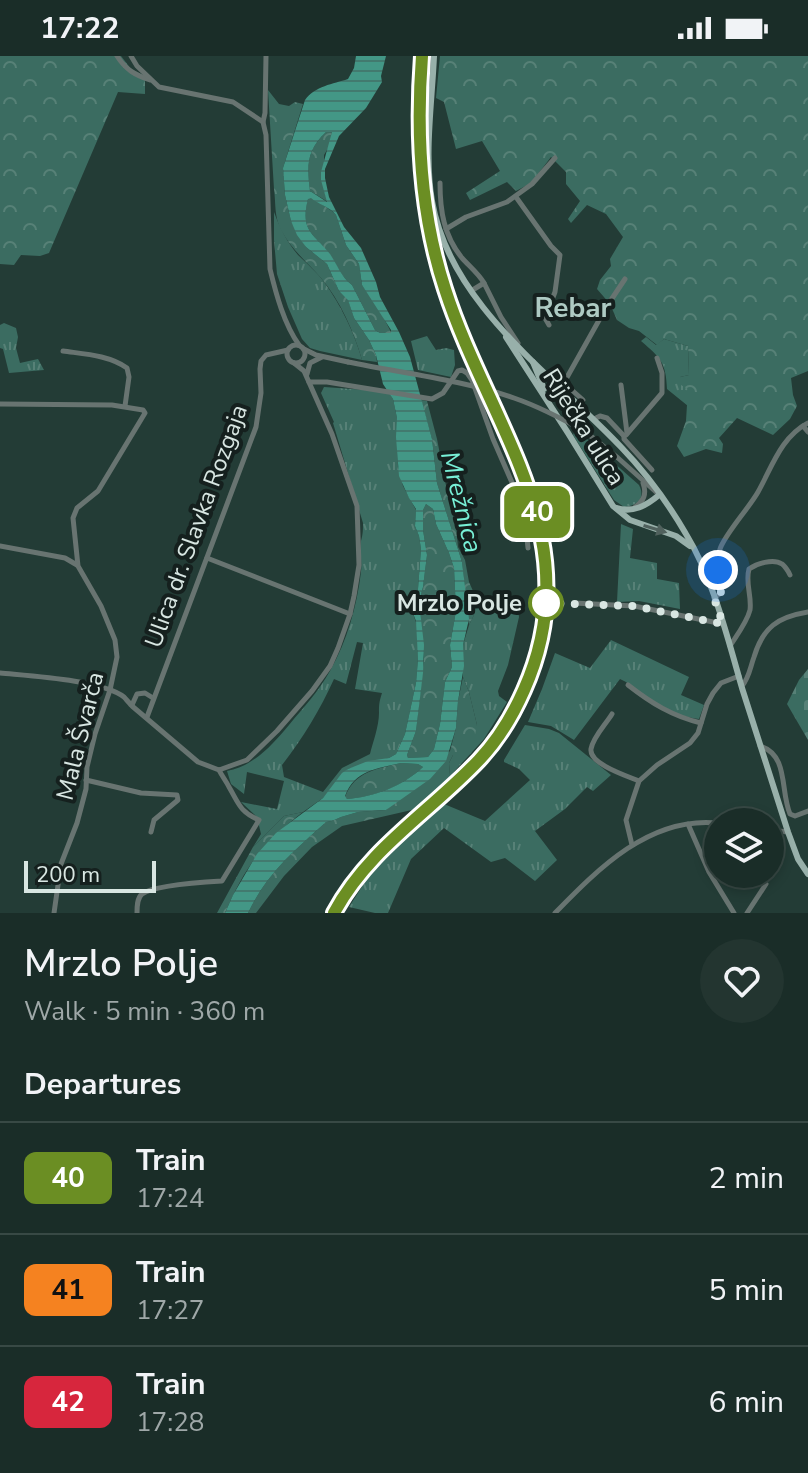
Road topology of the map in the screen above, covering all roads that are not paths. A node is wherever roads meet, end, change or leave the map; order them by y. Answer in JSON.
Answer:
{"nodes":[{"id":1,"x":117,"y":56,"type":"edge"},
{"id":2,"x":131,"y":56,"type":"edge"},
{"id":3,"x":266,"y":56,"type":"edge"},
{"id":4,"x":434,"y":56,"type":"edge"},
{"id":5,"x":154,"y":82,"type":"junction"},
{"id":6,"x":263,"y":122,"type":"junction"},
{"id":7,"x":555,"y":158,"type":"dead end"},
{"id":8,"x":440,"y":183,"type":"dead end"},
{"id":9,"x":516,"y":197,"type":"junction"},
{"id":10,"x":446,"y":229,"type":"junction"},
{"id":11,"x":625,"y":279,"type":"dead end"},
{"id":12,"x":484,"y":283,"type":"junction"},
{"id":13,"x":471,"y":291,"type":"junction"},
{"id":14,"x":497,"y":324,"type":"junction"},
{"id":15,"x":549,"y":325,"type":"dead end"},
{"id":16,"x":291,"y":330,"type":"junction"},
{"id":17,"x":302,"y":347,"type":"junction"},
{"id":18,"x":288,"y":349,"type":"junction"},
{"id":19,"x":523,"y":350,"type":"junction"},
{"id":20,"x":63,"y":351,"type":"dead end"},
{"id":21,"x":275,"y":353,"type":"junction"},
{"id":22,"x":319,"y":356,"type":"junction"},
{"id":23,"x":304,"y":358,"type":"junction"},
{"id":24,"x":657,"y":358,"type":"dead end"},
{"id":25,"x":291,"y":361,"type":"junction"},
{"id":26,"x":533,"y":361,"type":"junction"},
{"id":27,"x":304,"y":371,"type":"junction"},
{"id":28,"x":308,"y":380,"type":"junction"},
{"id":29,"x":327,"y":382,"type":"junction"},
{"id":30,"x":621,"y":385,"type":"dead end"},
{"id":31,"x":563,"y":386,"type":"junction"},
{"id":32,"x":316,"y":398,"type":"junction"},
{"id":33,"x":583,"y":400,"type":"dead end"},
{"id":34,"x":0,"y":404,"type":"edge"},
{"id":35,"x":125,"y":406,"type":"junction"},
{"id":36,"x":551,"y":407,"type":"junction"},
{"id":37,"x":594,"y":419,"type":"junction"},
{"id":38,"x":805,"y":424,"type":"edge"},
{"id":39,"x":808,"y":432,"type":"edge"},
{"id":40,"x":625,"y":435,"type":"junction"},
{"id":41,"x":652,"y":470,"type":"dead end"},
{"id":42,"x":641,"y":478,"type":"junction"},
{"id":43,"x":659,"y":495,"type":"junction"},
{"id":44,"x":613,"y":506,"type":"junction"},
{"id":45,"x":632,"y":509,"type":"junction"},
{"id":46,"x":0,"y":546,"type":"edge"},
{"id":47,"x":528,"y":548,"type":"dead end"},
{"id":48,"x":696,"y":554,"type":"junction"},
{"id":49,"x":207,"y":558,"type":"junction"},
{"id":50,"x":78,"y":566,"type":"junction"},
{"id":51,"x":790,"y":575,"type":"dead end"},
{"id":52,"x":714,"y":598,"type":"junction"},
{"id":53,"x":574,"y":603,"type":"dead end"},
{"id":54,"x":808,"y":612,"type":"edge"},
{"id":55,"x":350,"y":614,"type":"junction"},
{"id":56,"x":723,"y":624,"type":"junction"},
{"id":57,"x":730,"y":646,"type":"junction"},
{"id":58,"x":0,"y":673,"type":"edge"},
{"id":59,"x":739,"y":676,"type":"junction"},
{"id":60,"x":628,"y":685,"type":"dead end"},
{"id":61,"x":742,"y":686,"type":"junction"},
{"id":62,"x":110,"y":690,"type":"junction"},
{"id":63,"x":153,"y":698,"type":"junction"},
{"id":64,"x":132,"y":706,"type":"junction"},
{"id":65,"x":612,"y":714,"type":"dead end"},
{"id":66,"x":147,"y":717,"type":"junction"},
{"id":67,"x":701,"y":723,"type":"junction"},
{"id":68,"x":760,"y":746,"type":"junction"},
{"id":69,"x":219,"y":770,"type":"junction"},
{"id":70,"x":86,"y":780,"type":"junction"},
{"id":71,"x":639,"y":781,"type":"junction"},
{"id":72,"x":808,"y":811,"type":"edge"},
{"id":73,"x":704,"y":823,"type":"edge"},
{"id":74,"x":688,"y":824,"type":"junction"},
{"id":75,"x":151,"y":832,"type":"dead end"},
{"id":76,"x":784,"y":832,"type":"edge"},
{"id":77,"x":788,"y":832,"type":"junction"},
{"id":78,"x":632,"y":845,"type":"junction"},
{"id":79,"x":808,"y":874,"type":"edge"},
{"id":80,"x":763,"y":888,"type":"edge"},
{"id":81,"x":54,"y":913,"type":"edge"},
{"id":82,"x":137,"y":913,"type":"edge"},
{"id":83,"x":555,"y":913,"type":"edge"},
{"id":84,"x":734,"y":913,"type":"edge"},
{"id":85,"x":747,"y":913,"type":"edge"}],
"edges":[{"from":1,"to":5,"type":"street"},
{"from":2,"to":5,"type":"street"},
{"from":3,"to":6,"type":"street"},
{"from":4,"to":13,"type":"main road","name":"Riječka ulica"},
{"from":5,"to":6,"type":"street"},
{"from":6,"to":16,"type":"street"},
{"from":7,"to":9,"type":"street"},
{"from":8,"to":10,"type":"street","name":"Riječka ulica"},
{"from":9,"to":10,"type":"street"},
{"from":9,"to":15,"type":"street"},
{"from":10,"to":12,"type":"street","name":"Riječka ulica"},
{"from":11,"to":31,"type":"street"},
{"from":12,"to":13,"type":"street"},
{"from":12,"to":19,"type":"street","name":"Riječka ulica"},
{"from":13,"to":14,"type":"main road","name":"Riječka ulica"},
{"from":14,"to":19,"type":"main road","name":"Riječka ulica"},
{"from":14,"to":36,"type":"main road","name":"Riječka ulica"},
{"from":16,"to":17,"type":"street"},
{"from":16,"to":18,"type":"street"},
{"from":17,"to":18,"type":"street"},
{"from":17,"to":22,"type":"street"},
{"from":17,"to":23,"type":"street"},
{"from":18,"to":21,"type":"street"},
{"from":18,"to":25,"type":"street"},
{"from":19,"to":26,"type":"main road","name":"Riječka ulica"},
{"from":20,"to":35,"type":"street"},
{"from":21,"to":25,"type":"street"},
{"from":21,"to":49,"type":"street","name":"Ulica dr. Slavka Rozgaja"},
{"from":22,"to":23,"type":"street"},
{"from":22,"to":28,"type":"street"},
{"from":22,"to":42,"type":"street","bridge":true},
{"from":23,"to":25,"type":"street"},
{"from":23,"to":27,"type":"street"},
{"from":24,"to":40,"type":"street"},
{"from":25,"to":27,"type":"street"},
{"from":26,"to":31,"type":"main road","name":"Riječka ulica"},
{"from":26,"to":36,"type":"main road"},
{"from":27,"to":28,"type":"street"},
{"from":28,"to":29,"type":"street"},
{"from":28,"to":32,"type":"street"},
{"from":29,"to":32,"type":"street"},
{"from":29,"to":47,"type":"street"},
{"from":30,"to":40,"type":"street"},
{"from":31,"to":33,"type":"street"},
{"from":31,"to":37,"type":"main road","name":"Riječka ulica"},
{"from":32,"to":55,"type":"street"},
{"from":34,"to":35,"type":"street"},
{"from":35,"to":50,"type":"street","name":"Mala Švarča"},
{"from":36,"to":44,"type":"main road","name":"Riječka ulica"},
{"from":37,"to":40,"type":"street"},
{"from":37,"to":43,"type":"main road","name":"Riječka ulica"},
{"from":38,"to":39,"type":"street"},
{"from":38,"to":52,"type":"street"},
{"from":40,"to":41,"type":"street"},
{"from":42,"to":43,"type":"street"},
{"from":42,"to":45,"type":"street"},
{"from":43,"to":45,"type":"main road"},
{"from":43,"to":48,"type":"main road","name":"Riječka ulica"},
{"from":44,"to":45,"type":"main road"},
{"from":44,"to":48,"type":"main road","name":"Riječka ulica","one_way":true},
{"from":46,"to":50,"type":"street"},
{"from":48,"to":52,"type":"main road","name":"Riječka ulica"},
{"from":49,"to":55,"type":"street"},
{"from":49,"to":63,"type":"street","name":"Ulica dr. Slavka Rozgaja"},
{"from":50,"to":62,"type":"street","name":"Mala Švarča"},
{"from":51,"to":57,"type":"street"},
{"from":52,"to":56,"type":"main road","name":"Riječka ulica"},
{"from":53,"to":56,"type":"street"},
{"from":54,"to":61,"type":"street"},
{"from":55,"to":69,"type":"street"},
{"from":56,"to":57,"type":"main road","name":"Riječka ulica"},
{"from":57,"to":59,"type":"main road","name":"Riječka ulica"},
{"from":58,"to":62,"type":"street"},
{"from":59,"to":61,"type":"main road","name":"Riječka ulica"},
{"from":59,"to":67,"type":"street"},
{"from":60,"to":67,"type":"street"},
{"from":61,"to":68,"type":"main road","name":"Riječka ulica"},
{"from":62,"to":64,"type":"street"},
{"from":62,"to":70,"type":"street","name":"Mala Švarča"},
{"from":63,"to":64,"type":"street"},
{"from":63,"to":66,"type":"street","name":"Ulica dr. Slavka Rozgaja"},
{"from":64,"to":66,"type":"street"},
{"from":65,"to":71,"type":"street"},
{"from":66,"to":69,"type":"street"},
{"from":67,"to":71,"type":"street"},
{"from":68,"to":72,"type":"street"},
{"from":68,"to":77,"type":"main road","name":"Riječka ulica"},
{"from":69,"to":82,"type":"street"},
{"from":70,"to":75,"type":"street"},
{"from":70,"to":81,"type":"street","name":"Mala Švarča"},
{"from":71,"to":78,"type":"street"},
{"from":73,"to":74,"type":"street"},
{"from":74,"to":78,"type":"street"},
{"from":74,"to":84,"type":"street"},
{"from":76,"to":77,"type":"street"},
{"from":77,"to":79,"type":"main road","name":"Riječka ulica"},
{"from":78,"to":83,"type":"street"},
{"from":80,"to":85,"type":"street"}]}
